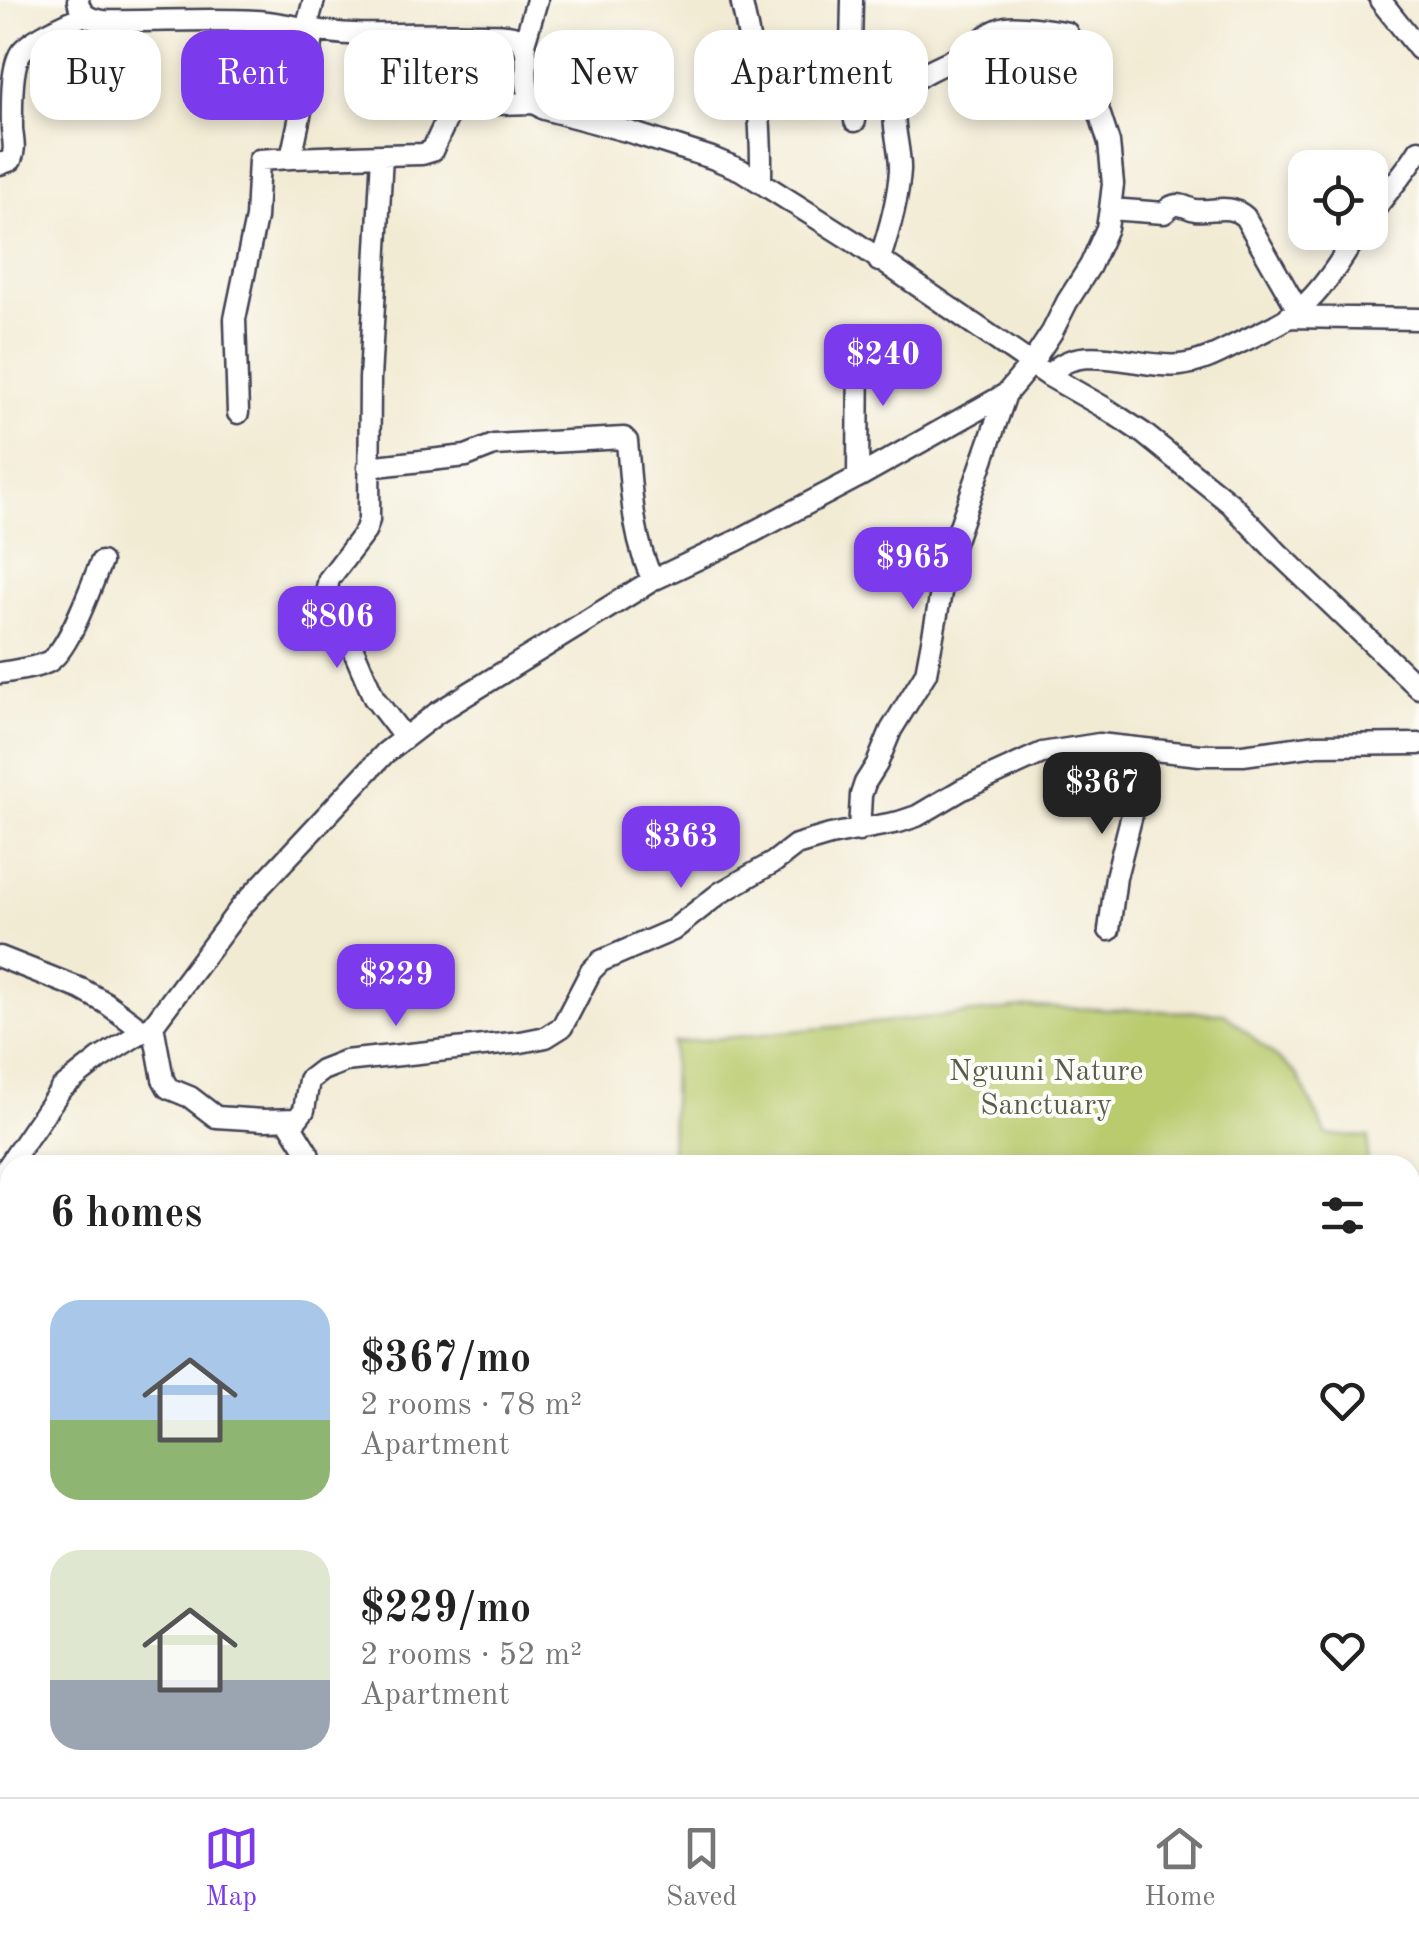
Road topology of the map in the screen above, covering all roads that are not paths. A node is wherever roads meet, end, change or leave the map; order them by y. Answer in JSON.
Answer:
{"nodes":[{"id":1,"x":314,"y":0,"type":"edge"},
{"id":2,"x":536,"y":0,"type":"edge"},
{"id":3,"x":741,"y":0,"type":"edge"},
{"id":4,"x":852,"y":0,"type":"edge"},
{"id":5,"x":1380,"y":0,"type":"edge"},
{"id":6,"x":81,"y":7,"type":"edge"},
{"id":7,"x":310,"y":29,"type":"junction"},
{"id":8,"x":524,"y":44,"type":"junction"},
{"id":9,"x":1419,"y":49,"type":"edge"},
{"id":10,"x":533,"y":103,"type":"junction"},
{"id":11,"x":855,"y":121,"type":"dead end"},
{"id":12,"x":1419,"y":150,"type":"edge"},
{"id":13,"x":382,"y":155,"type":"junction"},
{"id":14,"x":290,"y":158,"type":"junction"},
{"id":15,"x":0,"y":164,"type":"edge"},
{"id":16,"x":761,"y":181,"type":"junction"},
{"id":17,"x":1388,"y":192,"type":"edge"},
{"id":18,"x":1110,"y":209,"type":"junction"},
{"id":19,"x":1346,"y":250,"type":"edge"},
{"id":20,"x":879,"y":261,"type":"junction"},
{"id":21,"x":1293,"y":314,"type":"junction"},
{"id":22,"x":1419,"y":319,"type":"edge"},
{"id":23,"x":859,"y":341,"type":"dead end"},
{"id":24,"x":1040,"y":370,"type":"junction"},
{"id":25,"x":1006,"y":394,"type":"junction"},
{"id":26,"x":238,"y":413,"type":"dead end"},
{"id":27,"x":368,"y":466,"type":"junction"},
{"id":28,"x":858,"y":478,"type":"junction"},
{"id":29,"x":101,"y":562,"type":"dead end"},
{"id":30,"x":653,"y":580,"type":"junction"},
{"id":31,"x":0,"y":673,"type":"edge"},
{"id":32,"x":1419,"y":688,"type":"edge"},
{"id":33,"x":404,"y":737,"type":"junction"},
{"id":34,"x":1419,"y":744,"type":"edge"},
{"id":35,"x":1140,"y":748,"type":"junction"},
{"id":36,"x":859,"y":831,"type":"junction"},
{"id":37,"x":1109,"y":930,"type":"dead end"},
{"id":38,"x":0,"y":957,"type":"edge"},
{"id":39,"x":149,"y":1028,"type":"junction"},
{"id":40,"x":288,"y":1121,"type":"junction"},
{"id":41,"x":16,"y":1155,"type":"edge"},
{"id":42,"x":308,"y":1155,"type":"edge"}],
"edges":[{"from":1,"to":7,"type":"street"},
{"from":2,"to":8,"type":"street"},
{"from":3,"to":16,"type":"street"},
{"from":4,"to":11,"type":"street"},
{"from":5,"to":9,"type":"street"},
{"from":6,"to":7,"type":"street"},
{"from":6,"to":15,"type":"street"},
{"from":7,"to":8,"type":"street"},
{"from":7,"to":14,"type":"street"},
{"from":8,"to":10,"type":"street"},
{"from":10,"to":13,"type":"street"},
{"from":10,"to":16,"type":"street"},
{"from":12,"to":17,"type":"street"},
{"from":13,"to":14,"type":"street"},
{"from":13,"to":27,"type":"street"},
{"from":14,"to":26,"type":"street"},
{"from":16,"to":20,"type":"street"},
{"from":18,"to":20,"type":"street"},
{"from":18,"to":21,"type":"street"},
{"from":18,"to":24,"type":"street"},
{"from":19,"to":21,"type":"street"},
{"from":20,"to":24,"type":"street"},
{"from":21,"to":22,"type":"street"},
{"from":21,"to":24,"type":"street"},
{"from":23,"to":28,"type":"street"},
{"from":24,"to":25,"type":"street"},
{"from":24,"to":32,"type":"street"},
{"from":25,"to":28,"type":"street"},
{"from":25,"to":36,"type":"street"},
{"from":27,"to":30,"type":"street"},
{"from":27,"to":33,"type":"street"},
{"from":28,"to":30,"type":"street"},
{"from":29,"to":31,"type":"street"},
{"from":30,"to":33,"type":"street"},
{"from":33,"to":39,"type":"street"},
{"from":34,"to":35,"type":"street"},
{"from":35,"to":36,"type":"street"},
{"from":35,"to":37,"type":"street"},
{"from":36,"to":40,"type":"street"},
{"from":38,"to":39,"type":"street"},
{"from":39,"to":40,"type":"street"},
{"from":39,"to":41,"type":"street"},
{"from":40,"to":42,"type":"street"}]}
